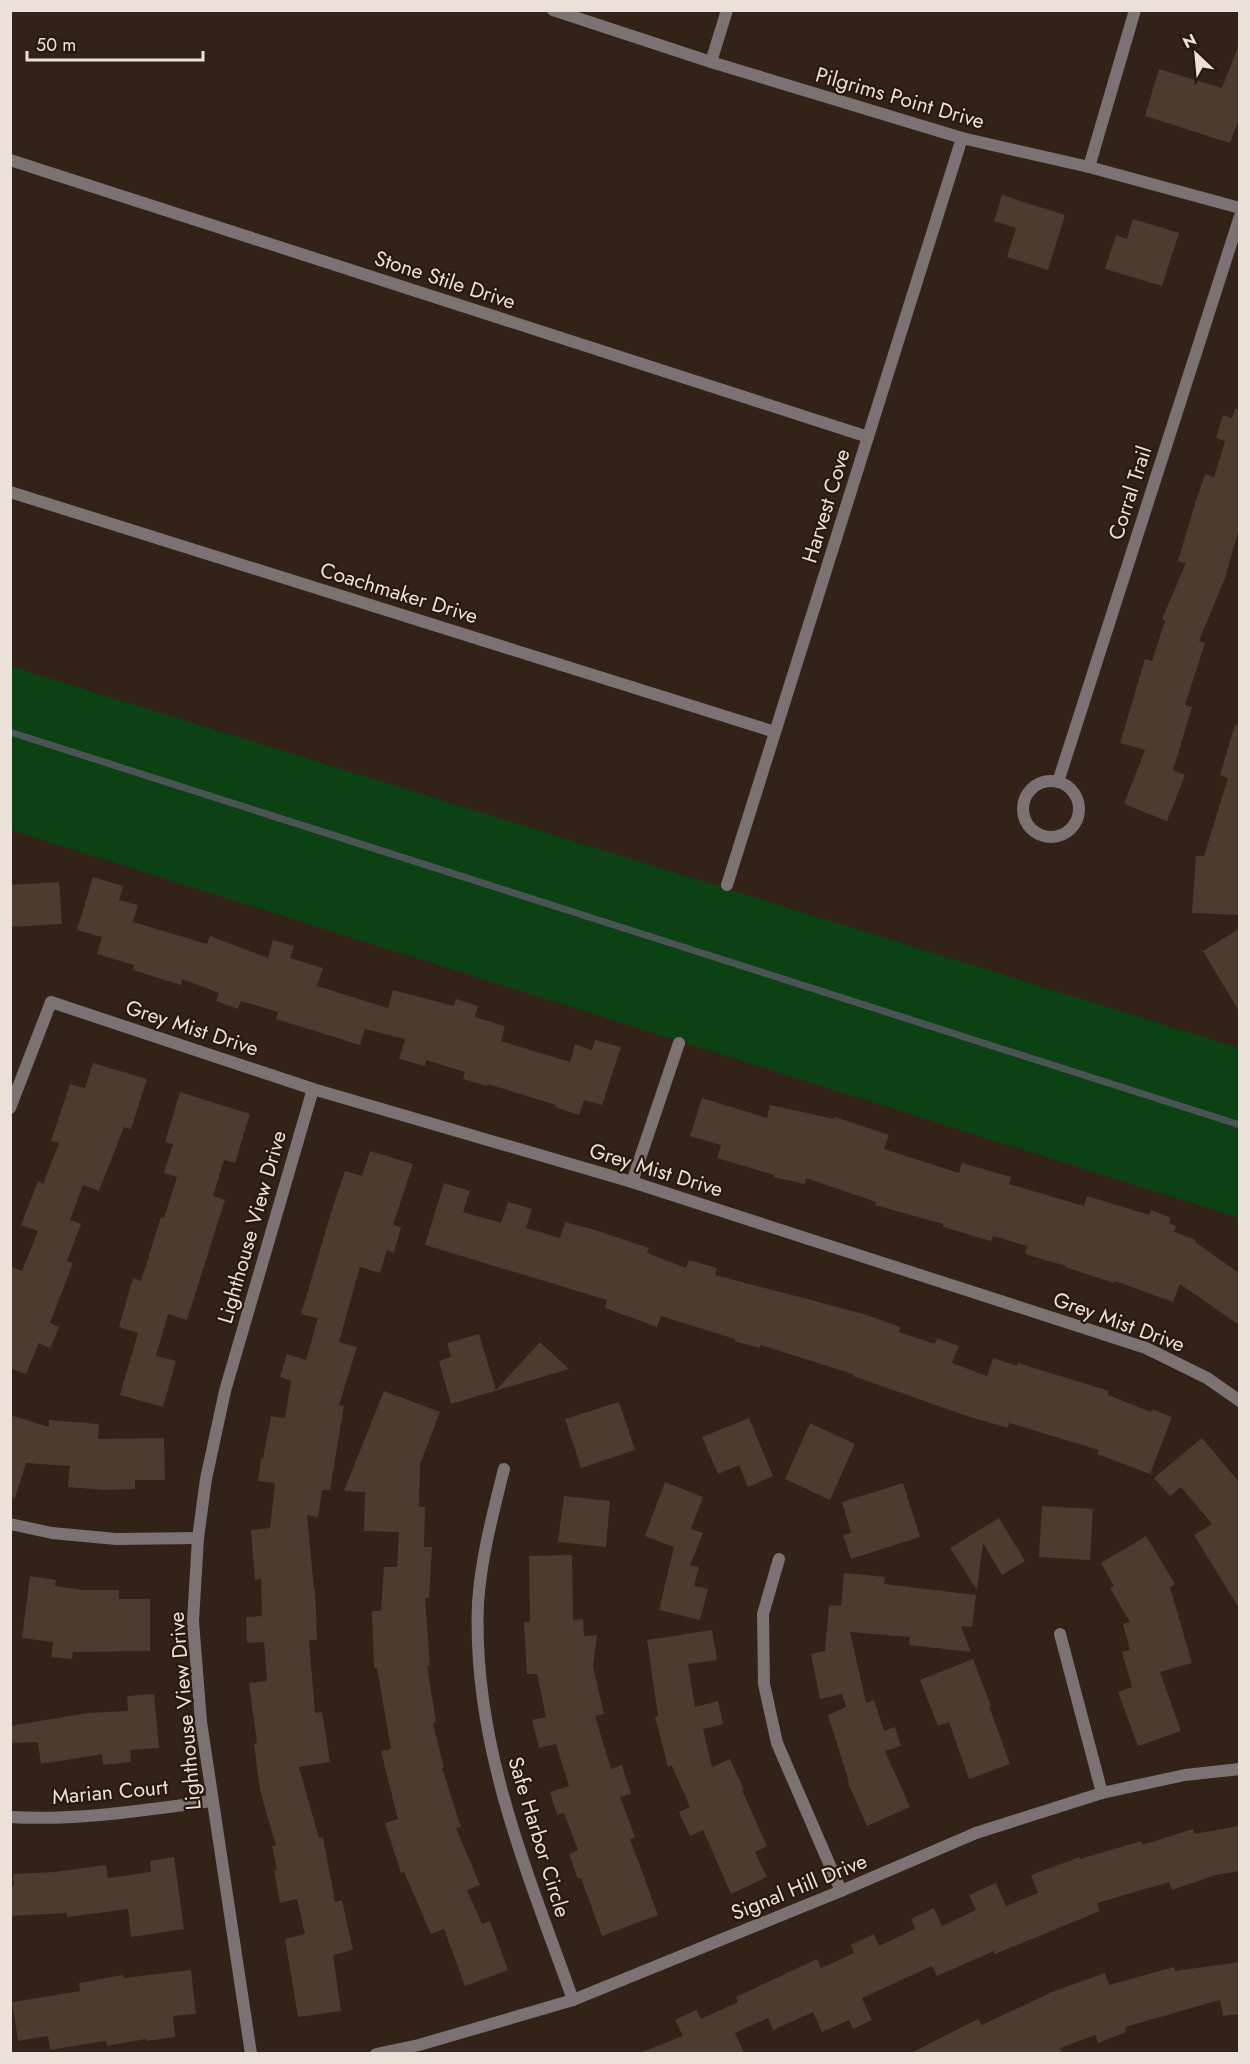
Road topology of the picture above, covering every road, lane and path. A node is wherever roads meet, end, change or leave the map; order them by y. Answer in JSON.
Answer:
{"nodes":[{"id":1,"x":553,"y":10,"type":"edge"},
{"id":2,"x":727,"y":10,"type":"edge"},
{"id":3,"x":1135,"y":10,"type":"edge"},
{"id":4,"x":711,"y":62,"type":"junction"},
{"id":5,"x":962,"y":138,"type":"junction"},
{"id":6,"x":10,"y":160,"type":"edge"},
{"id":7,"x":1089,"y":167,"type":"junction"},
{"id":8,"x":1239,"y":208,"type":"edge"},
{"id":9,"x":1239,"y":216,"type":"edge"},
{"id":10,"x":868,"y":437,"type":"junction"},
{"id":11,"x":10,"y":492,"type":"edge"},
{"id":12,"x":776,"y":732,"type":"junction"},
{"id":13,"x":1058,"y":782,"type":"junction"},
{"id":14,"x":727,"y":885,"type":"dead end"},
{"id":15,"x":679,"y":1043,"type":"dead end"},
{"id":16,"x":313,"y":1089,"type":"junction"},
{"id":17,"x":10,"y":1108,"type":"edge"},
{"id":18,"x":632,"y":1182,"type":"junction"},
{"id":19,"x":1239,"y":1401,"type":"edge"},
{"id":20,"x":504,"y":1469,"type":"dead end"},
{"id":21,"x":10,"y":1524,"type":"edge"},
{"id":22,"x":198,"y":1538,"type":"junction"},
{"id":23,"x":779,"y":1559,"type":"dead end"},
{"id":24,"x":1060,"y":1634,"type":"dead end"},
{"id":25,"x":1239,"y":1769,"type":"edge"},
{"id":26,"x":1102,"y":1793,"type":"junction"},
{"id":27,"x":213,"y":1801,"type":"junction"},
{"id":28,"x":10,"y":1817,"type":"edge"},
{"id":29,"x":841,"y":1892,"type":"junction"},
{"id":30,"x":573,"y":2000,"type":"junction"},
{"id":31,"x":251,"y":2054,"type":"edge"},
{"id":32,"x":376,"y":2054,"type":"edge"}],
"edges":[{"from":1,"to":4,"type":"street","name":"Pilgrims Point Drive"},
{"from":2,"to":4,"type":"street"},
{"from":3,"to":7,"type":"street"},
{"from":4,"to":5,"type":"street","name":"Pilgrims Point Drive"},
{"from":5,"to":7,"type":"street","name":"Pilgrims Point Drive"},
{"from":5,"to":10,"type":"street","name":"Harvest Cove"},
{"from":6,"to":10,"type":"street","name":"Stone Stile Drive"},
{"from":7,"to":8,"type":"street","name":"Pilgrims Point Drive"},
{"from":9,"to":13,"type":"street","name":"Corral Trail"},
{"from":10,"to":12,"type":"street","name":"Harvest Cove"},
{"from":11,"to":12,"type":"street","name":"Coachmaker Drive"},
{"from":12,"to":14,"type":"street","name":"Harvest Cove"},
{"from":13,"to":13,"type":"street"},
{"from":15,"to":18,"type":"street"},
{"from":16,"to":17,"type":"street","name":"Grey Mist Drive"},
{"from":16,"to":18,"type":"street","name":"Grey Mist Drive"},
{"from":16,"to":22,"type":"street","name":"Lighthouse View Drive"},
{"from":18,"to":19,"type":"street","name":"Grey Mist Drive"},
{"from":20,"to":30,"type":"street","name":"Safe Harbor Circle"},
{"from":21,"to":22,"type":"street"},
{"from":22,"to":27,"type":"street","name":"Lighthouse View Drive"},
{"from":23,"to":29,"type":"street"},
{"from":24,"to":26,"type":"street"},
{"from":25,"to":26,"type":"street","name":"Signal Hill Drive"},
{"from":26,"to":29,"type":"street","name":"Signal Hill Drive"},
{"from":27,"to":28,"type":"street","name":"Marian Court"},
{"from":27,"to":31,"type":"street","name":"Lighthouse View Drive"},
{"from":29,"to":30,"type":"street","name":"Signal Hill Drive"},
{"from":30,"to":32,"type":"street","name":"Signal Hill Drive"}]}
